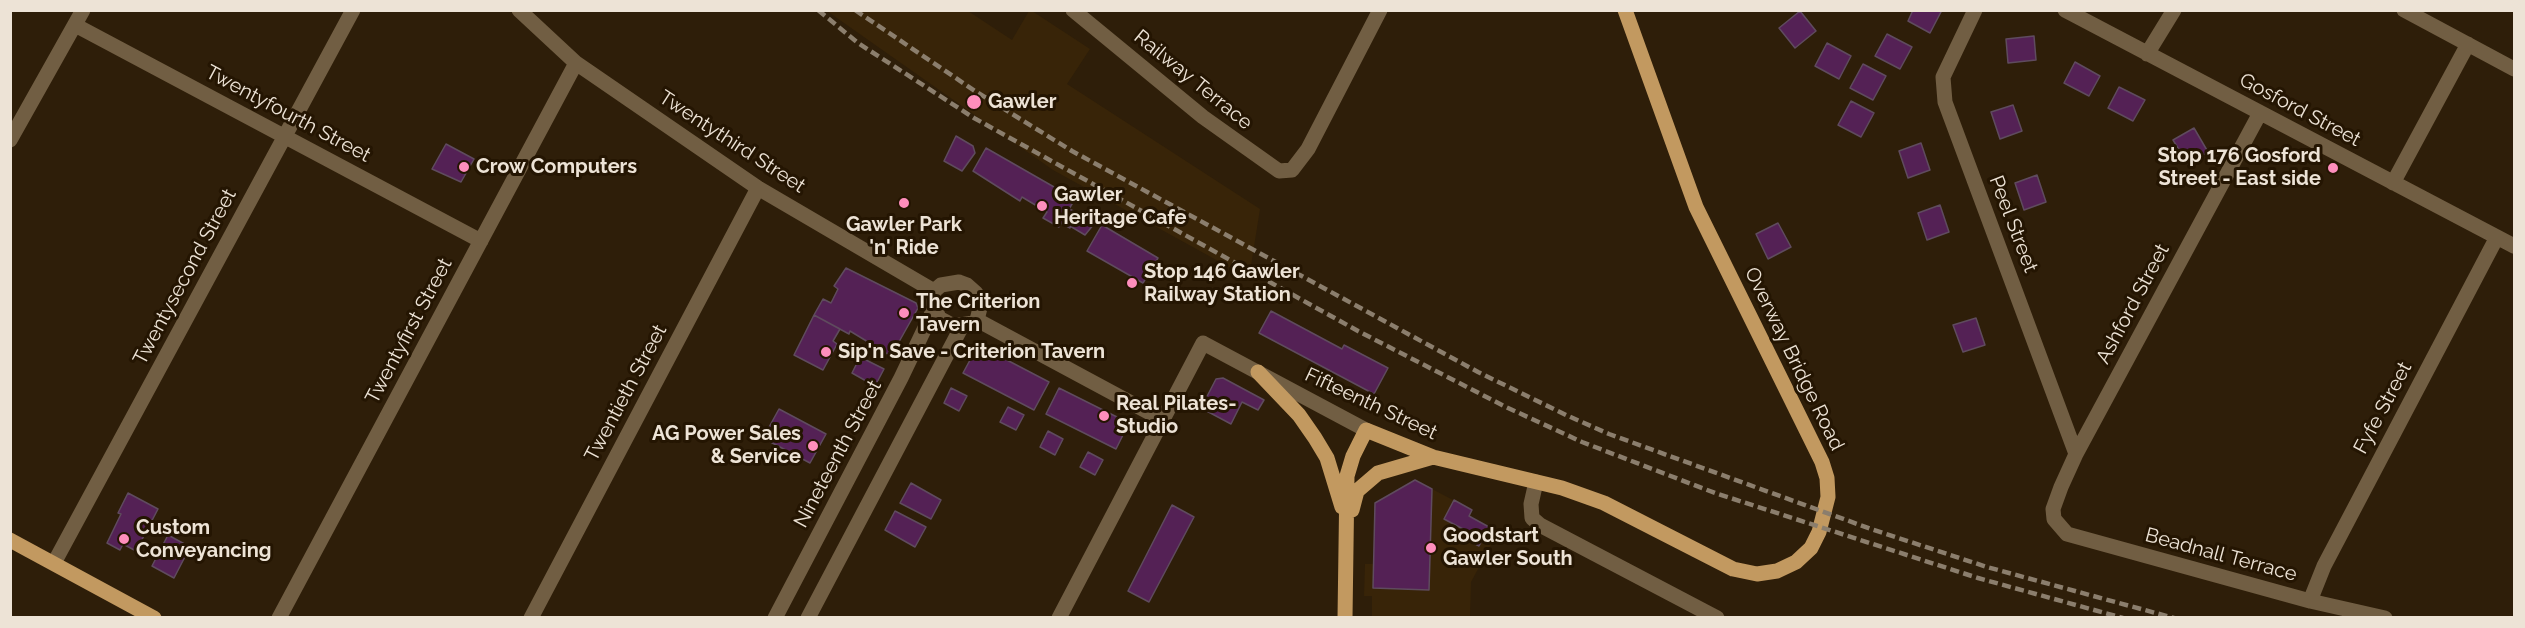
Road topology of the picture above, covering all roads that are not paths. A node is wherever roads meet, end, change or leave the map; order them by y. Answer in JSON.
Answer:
{"nodes":[{"id":1,"x":83,"y":10,"type":"edge"},
{"id":2,"x":353,"y":10,"type":"edge"},
{"id":3,"x":519,"y":10,"type":"edge"},
{"id":4,"x":1073,"y":10,"type":"edge"},
{"id":5,"x":1380,"y":10,"type":"edge"},
{"id":6,"x":1624,"y":10,"type":"edge"},
{"id":7,"x":1974,"y":10,"type":"edge"},
{"id":8,"x":2065,"y":10,"type":"edge"},
{"id":9,"x":2174,"y":10,"type":"edge"},
{"id":10,"x":2404,"y":10,"type":"edge"},
{"id":11,"x":75,"y":25,"type":"junction"},
{"id":12,"x":2468,"y":44,"type":"junction"},
{"id":13,"x":2147,"y":54,"type":"junction"},
{"id":14,"x":576,"y":63,"type":"junction"},
{"id":15,"x":2514,"y":69,"type":"edge"},
{"id":16,"x":2260,"y":113,"type":"junction"},
{"id":17,"x":285,"y":137,"type":"junction"},
{"id":18,"x":10,"y":141,"type":"edge"},
{"id":19,"x":2393,"y":183,"type":"junction"},
{"id":20,"x":758,"y":188,"type":"junction"},
{"id":21,"x":2497,"y":237,"type":"junction"},
{"id":22,"x":481,"y":241,"type":"junction"},
{"id":23,"x":2514,"y":246,"type":"edge"},
{"id":24,"x":934,"y":291,"type":"junction"},
{"id":25,"x":934,"y":309,"type":"junction"},
{"id":26,"x":977,"y":320,"type":"junction"},
{"id":27,"x":962,"y":326,"type":"junction"},
{"id":28,"x":1258,"y":372,"type":"junction"},
{"id":29,"x":1163,"y":420,"type":"junction"},
{"id":30,"x":1366,"y":429,"type":"junction"},
{"id":31,"x":2076,"y":454,"type":"junction"},
{"id":32,"x":1433,"y":457,"type":"junction"},
{"id":33,"x":1536,"y":482,"type":"junction"},
{"id":34,"x":2054,"y":519,"type":"joint"},
{"id":35,"x":1347,"y":524,"type":"junction"},
{"id":36,"x":10,"y":540,"type":"edge"},
{"id":37,"x":54,"y":563,"type":"junction"},
{"id":38,"x":2310,"y":601,"type":"junction"},
{"id":39,"x":154,"y":618,"type":"edge"},
{"id":40,"x":279,"y":618,"type":"edge"},
{"id":41,"x":531,"y":618,"type":"edge"},
{"id":42,"x":776,"y":618,"type":"edge"},
{"id":43,"x":808,"y":618,"type":"edge"},
{"id":44,"x":1059,"y":618,"type":"edge"},
{"id":45,"x":1345,"y":618,"type":"edge"},
{"id":46,"x":1717,"y":618,"type":"edge"},
{"id":47,"x":2385,"y":618,"type":"edge"}],
"edges":[{"from":1,"to":11,"type":"street"},
{"from":2,"to":17,"type":"street","name":"Twentysecond Street"},
{"from":3,"to":14,"type":"street","name":"Twentythird Street"},
{"from":4,"to":5,"type":"street","name":"Railway Terrace"},
{"from":6,"to":33,"type":"main road","name":"Overway Bridge Road"},
{"from":7,"to":31,"type":"street","name":"Peel Street"},
{"from":8,"to":13,"type":"street","name":"Gosford Street"},
{"from":9,"to":13,"type":"street"},
{"from":10,"to":12,"type":"street"},
{"from":11,"to":17,"type":"street","name":"Twentyfourth Street"},
{"from":11,"to":18,"type":"street"},
{"from":12,"to":15,"type":"street"},
{"from":12,"to":19,"type":"street"},
{"from":13,"to":16,"type":"street","name":"Gosford Street"},
{"from":14,"to":20,"type":"street","name":"Twentythird Street"},
{"from":14,"to":22,"type":"street","name":"Twentyfirst Street"},
{"from":16,"to":19,"type":"street","name":"Gosford Street"},
{"from":16,"to":31,"type":"street","name":"Ashford Street"},
{"from":17,"to":22,"type":"street","name":"Twentyfourth Street"},
{"from":17,"to":37,"type":"street","name":"Twentysecond Street"},
{"from":19,"to":21,"type":"street","name":"Gosford Street"},
{"from":20,"to":24,"type":"street","name":"Twentythird Street"},
{"from":20,"to":41,"type":"street","name":"Twentieth Street"},
{"from":21,"to":23,"type":"street","name":"Gosford Street"},
{"from":21,"to":38,"type":"street","name":"Fyfe Street"},
{"from":22,"to":40,"type":"street","name":"Twentyfirst Street"},
{"from":24,"to":25,"type":"street"},
{"from":24,"to":26,"type":"street"},
{"from":25,"to":27,"type":"street"},
{"from":25,"to":42,"type":"street","name":"Nineteenth Street"},
{"from":26,"to":27,"type":"street"},
{"from":26,"to":29,"type":"street"},
{"from":27,"to":43,"type":"street"},
{"from":28,"to":29,"type":"street","name":"Fifteenth Street"},
{"from":28,"to":30,"type":"street","name":"Fifteenth Street"},
{"from":28,"to":35,"type":"main road"},
{"from":29,"to":44,"type":"street"},
{"from":30,"to":32,"type":"main road","name":"Fifteenth Street"},
{"from":30,"to":35,"type":"main road"},
{"from":31,"to":34,"type":"street","name":"Ashford Street"},
{"from":32,"to":33,"type":"main road","name":"Fifteenth Street"},
{"from":32,"to":35,"type":"main road"},
{"from":33,"to":46,"type":"street"},
{"from":34,"to":38,"type":"street","name":"Beadnall Terrace"},
{"from":35,"to":45,"type":"main road"},
{"from":36,"to":37,"type":"main road"},
{"from":37,"to":39,"type":"main road"},
{"from":38,"to":47,"type":"street","name":"Beadnall Terrace"}]}
